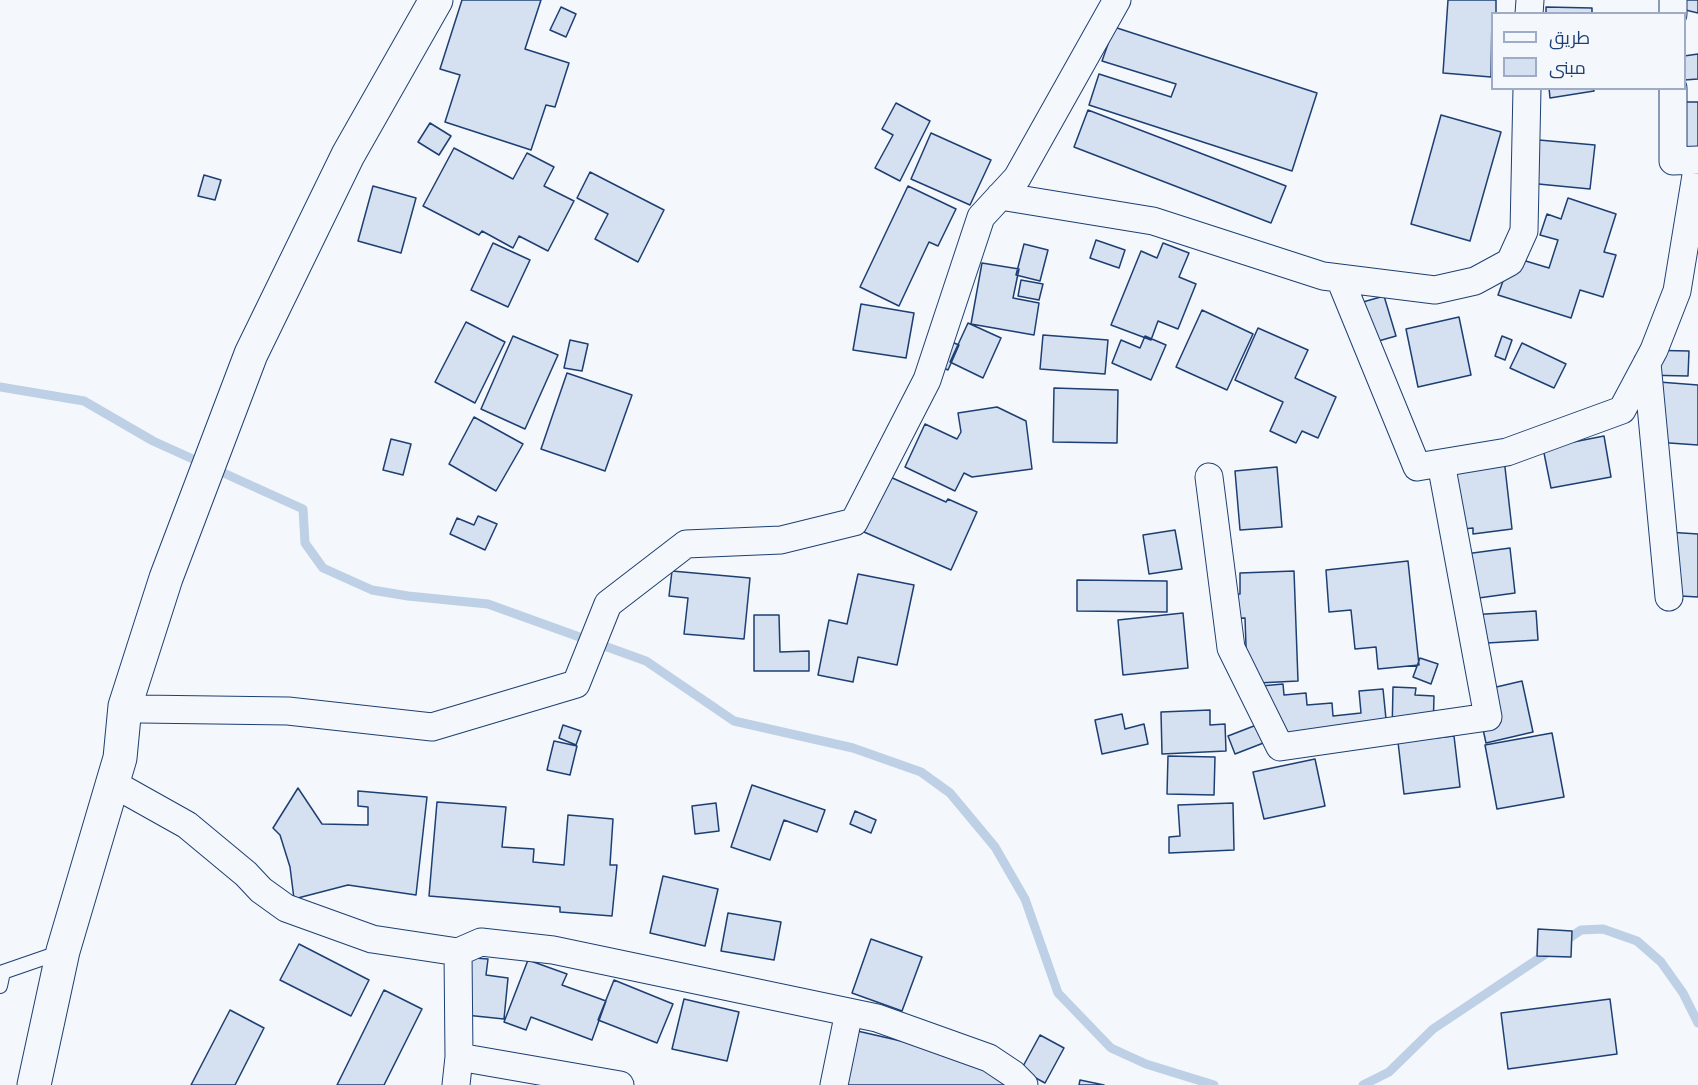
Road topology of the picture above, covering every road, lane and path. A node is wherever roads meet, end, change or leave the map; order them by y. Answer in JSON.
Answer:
{"nodes":[{"id":1,"x":436,"y":0,"type":"edge"},
{"id":2,"x":1116,"y":0,"type":"edge"},
{"id":3,"x":1527,"y":90,"type":"edge"},
{"id":4,"x":1673,"y":90,"type":"edge"},
{"id":5,"x":1698,"y":161,"type":"edge"},
{"id":6,"x":1000,"y":196,"type":"junction"},
{"id":7,"x":1340,"y":279,"type":"junction"},
{"id":8,"x":1647,"y":363,"type":"junction"},
{"id":9,"x":1440,"y":463,"type":"junction"},
{"id":10,"x":1209,"y":477,"type":"dead end"},
{"id":11,"x":1669,"y":597,"type":"dead end"},
{"id":12,"x":125,"y":706,"type":"junction"},
{"id":13,"x":112,"y":783,"type":"junction"},
{"id":14,"x":63,"y":951,"type":"junction"},
{"id":15,"x":458,"y":952,"type":"junction"},
{"id":16,"x":2,"y":973,"type":"edge"},
{"id":17,"x":0,"y":986,"type":"edge"},
{"id":18,"x":849,"y":1012,"type":"junction"},
{"id":19,"x":459,"y":1057,"type":"junction"},
{"id":20,"x":34,"y":1085,"type":"edge"},
{"id":21,"x":456,"y":1085,"type":"edge"},
{"id":22,"x":620,"y":1085,"type":"edge"},
{"id":23,"x":834,"y":1085,"type":"edge"},
{"id":24,"x":1024,"y":1085,"type":"edge"}],
"edges":[{"from":1,"to":12,"type":"main road"},
{"from":2,"to":6,"type":"street"},
{"from":3,"to":7,"type":"street"},
{"from":4,"to":5,"type":"street"},
{"from":5,"to":8,"type":"street"},
{"from":6,"to":7,"type":"street"},
{"from":6,"to":12,"type":"street"},
{"from":7,"to":9,"type":"street"},
{"from":8,"to":9,"type":"street"},
{"from":8,"to":11,"type":"street"},
{"from":9,"to":10,"type":"street"},
{"from":12,"to":13,"type":"main road"},
{"from":13,"to":14,"type":"main road"},
{"from":13,"to":15,"type":"street"},
{"from":14,"to":16,"type":"lane"},
{"from":14,"to":20,"type":"main road"},
{"from":15,"to":18,"type":"street"},
{"from":15,"to":19,"type":"street"},
{"from":16,"to":17,"type":"lane"},
{"from":18,"to":23,"type":"street"},
{"from":18,"to":24,"type":"street"},
{"from":19,"to":21,"type":"street"},
{"from":19,"to":22,"type":"street"}]}
